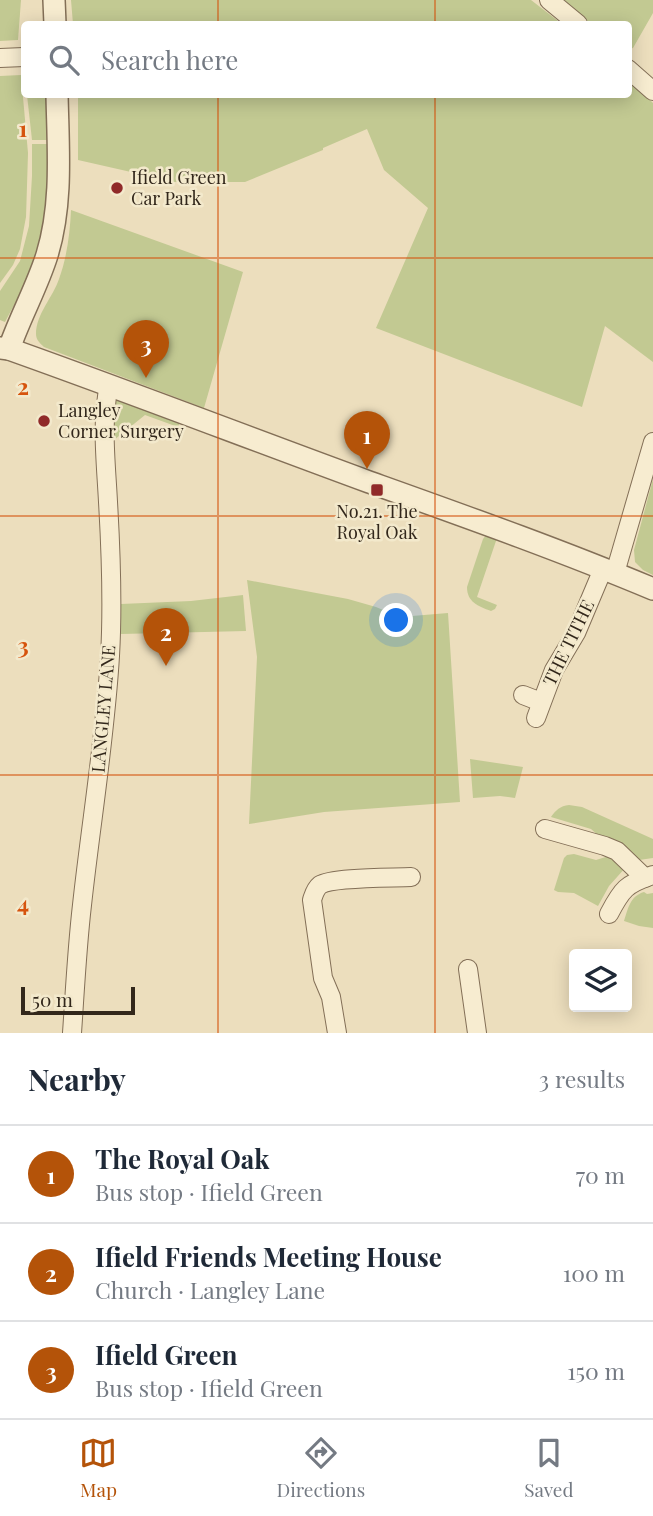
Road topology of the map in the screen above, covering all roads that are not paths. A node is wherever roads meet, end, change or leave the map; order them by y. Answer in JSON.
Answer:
{"nodes":[{"id":1,"x":54,"y":0,"type":"edge"},
{"id":2,"x":549,"y":0,"type":"edge"},
{"id":3,"x":55,"y":21,"type":"edge"},
{"id":4,"x":574,"y":21,"type":"edge"},
{"id":5,"x":21,"y":57,"type":"edge"},
{"id":6,"x":0,"y":58,"type":"edge"},
{"id":7,"x":632,"y":72,"type":"edge"},
{"id":8,"x":653,"y":90,"type":"edge"},
{"id":9,"x":57,"y":98,"type":"edge"},
{"id":10,"x":5,"y":349,"type":"edge"},
{"id":11,"x":109,"y":385,"type":"junction"},
{"id":12,"x":653,"y":442,"type":"edge"},
{"id":13,"x":609,"y":571,"type":"junction"},
{"id":14,"x":653,"y":589,"type":"edge"},
{"id":15,"x":523,"y":695,"type":"dead end"},
{"id":16,"x":545,"y":829,"type":"dead end"},
{"id":17,"x":649,"y":876,"type":"edge"},
{"id":18,"x":411,"y":877,"type":"dead end"},
{"id":19,"x":609,"y":914,"type":"dead end"},
{"id":20,"x":468,"y":969,"type":"dead end"},
{"id":21,"x":72,"y":1033,"type":"edge"},
{"id":22,"x":337,"y":1033,"type":"edge"},
{"id":23,"x":477,"y":1033,"type":"edge"}],
"edges":[{"from":1,"to":3,"type":"street"},
{"from":2,"to":4,"type":"street"},
{"from":5,"to":6,"type":"street"},
{"from":7,"to":8,"type":"street"},
{"from":9,"to":10,"type":"street"},
{"from":10,"to":11,"type":"street"},
{"from":11,"to":13,"type":"street"},
{"from":11,"to":21,"type":"street","name":"LANGLEY LANE"},
{"from":12,"to":13,"type":"street","name":"THE TITHE"},
{"from":13,"to":14,"type":"street"},
{"from":13,"to":15,"type":"street","name":"THE TITHE"},
{"from":16,"to":17,"type":"street"},
{"from":17,"to":19,"type":"street"},
{"from":18,"to":22,"type":"street"},
{"from":20,"to":23,"type":"street"}]}
